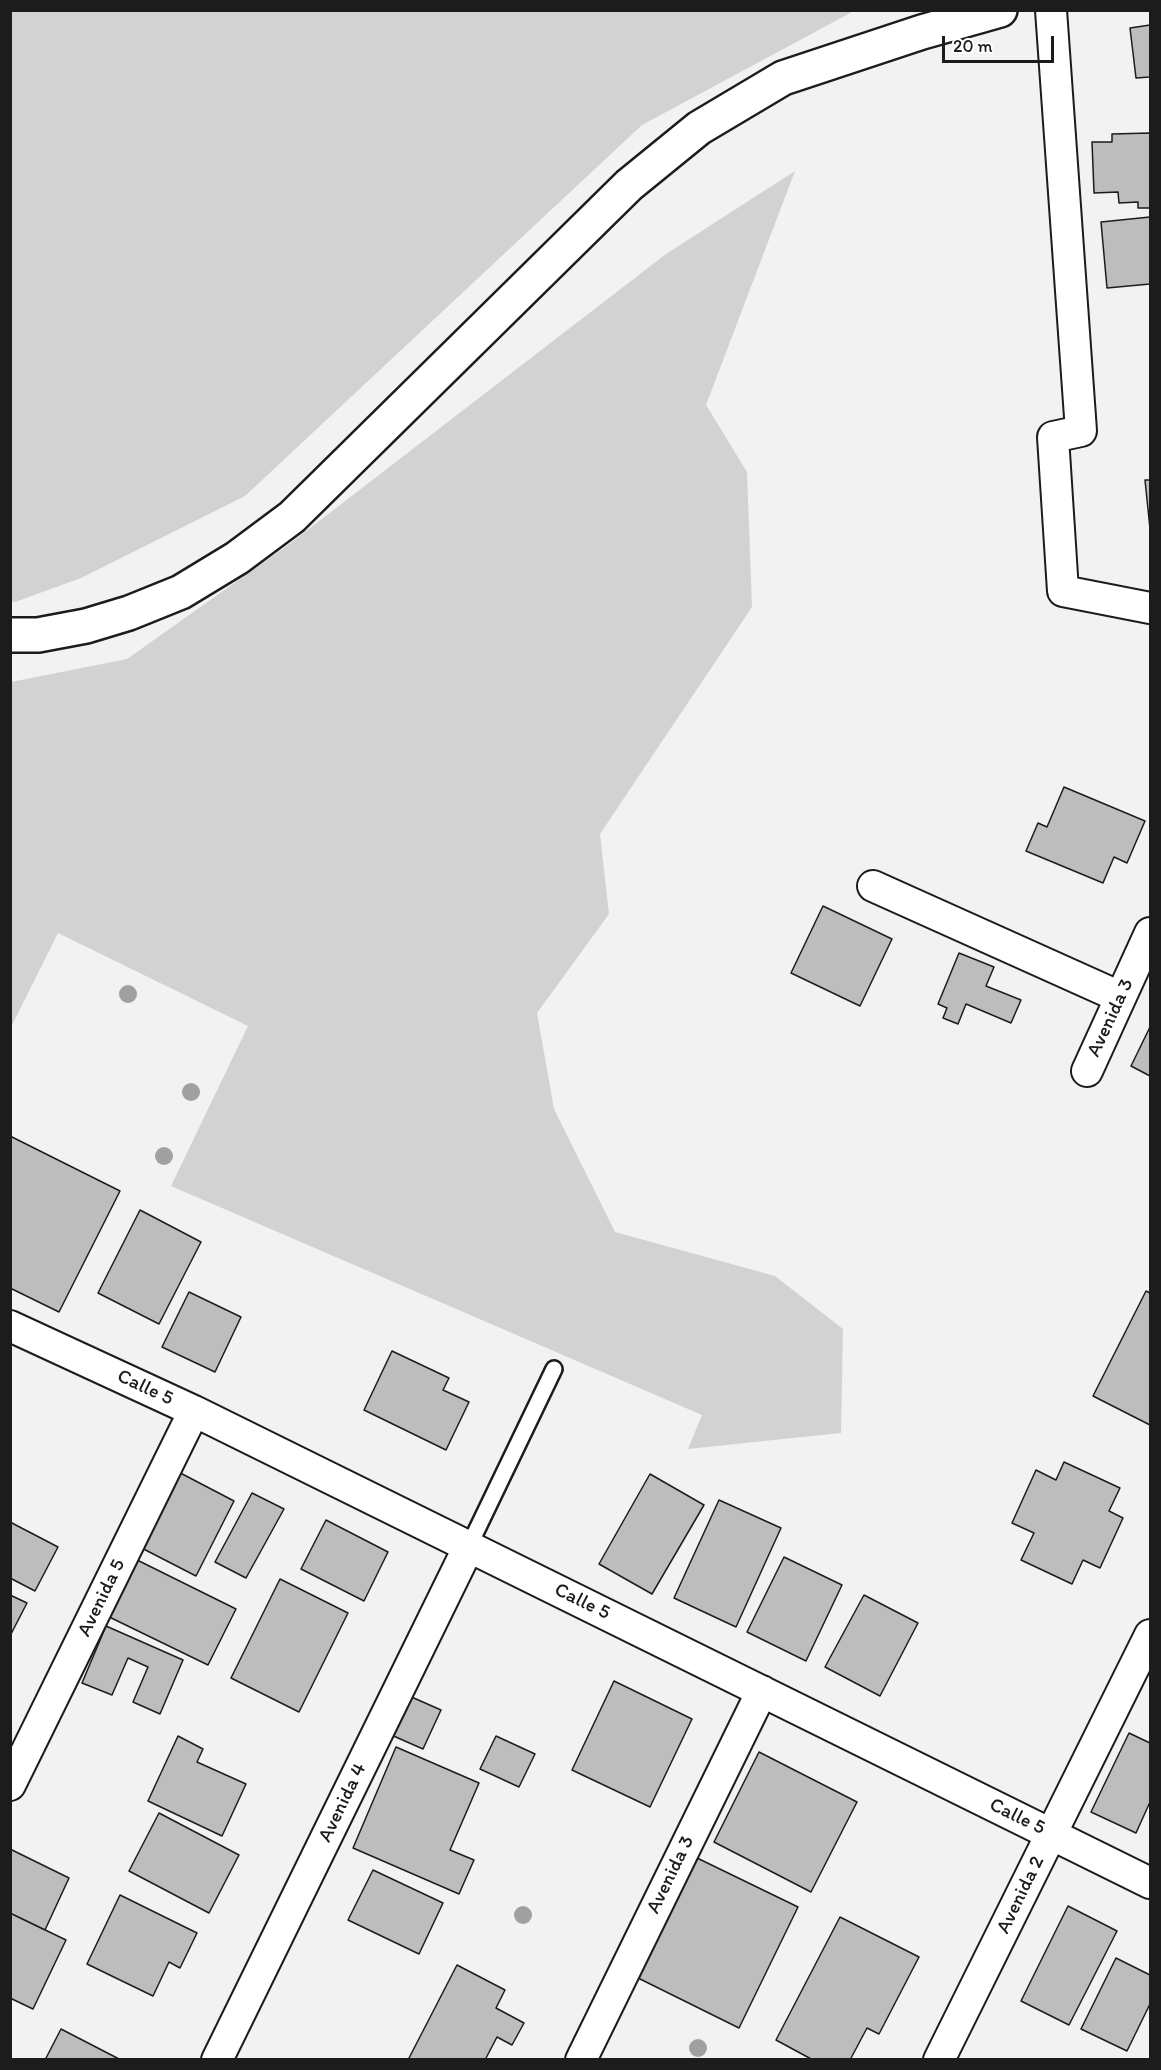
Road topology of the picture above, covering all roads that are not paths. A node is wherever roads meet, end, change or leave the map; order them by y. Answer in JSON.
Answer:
{"nodes":[{"id":1,"x":1000,"y":10,"type":"edge"},
{"id":2,"x":1051,"y":10,"type":"edge"},
{"id":3,"x":1150,"y":608,"type":"edge"},
{"id":4,"x":10,"y":635,"type":"edge"},
{"id":5,"x":873,"y":886,"type":"dead end"},
{"id":6,"x":1150,"y":933,"type":"edge"},
{"id":7,"x":1120,"y":997,"type":"junction"},
{"id":8,"x":1087,"y":1071,"type":"dead end"},
{"id":9,"x":10,"y":1326,"type":"edge"},
{"id":10,"x":554,"y":1369,"type":"dead end"},
{"id":11,"x":194,"y":1411,"type":"junction"},
{"id":12,"x":469,"y":1546,"type":"junction"},
{"id":13,"x":1150,"y":1635,"type":"edge"},
{"id":14,"x":762,"y":1691,"type":"junction"},
{"id":15,"x":10,"y":1785,"type":"edge"},
{"id":16,"x":1051,"y":1834,"type":"junction"},
{"id":17,"x":1150,"y":1883,"type":"edge"},
{"id":18,"x":217,"y":2060,"type":"edge"},
{"id":19,"x":581,"y":2060,"type":"edge"},
{"id":20,"x":939,"y":2060,"type":"edge"}],
"edges":[{"from":1,"to":4,"type":"street"},
{"from":2,"to":3,"type":"street"},
{"from":5,"to":7,"type":"street"},
{"from":6,"to":7,"type":"street","name":"Avenida 3"},
{"from":7,"to":8,"type":"street","name":"Avenida 3"},
{"from":9,"to":11,"type":"street","name":"Calle 5"},
{"from":10,"to":12,"type":"lane"},
{"from":11,"to":12,"type":"street","name":"Calle 5"},
{"from":11,"to":15,"type":"street","name":"Avenida 5"},
{"from":12,"to":14,"type":"street","name":"Calle 5"},
{"from":12,"to":18,"type":"street","name":"Avenida 4"},
{"from":13,"to":16,"type":"street","name":"Avenida 2"},
{"from":14,"to":16,"type":"street","name":"Calle 5"},
{"from":14,"to":19,"type":"street","name":"Avenida 3"},
{"from":16,"to":17,"type":"street","name":"Calle 5"},
{"from":16,"to":20,"type":"street","name":"Avenida 2"}]}
